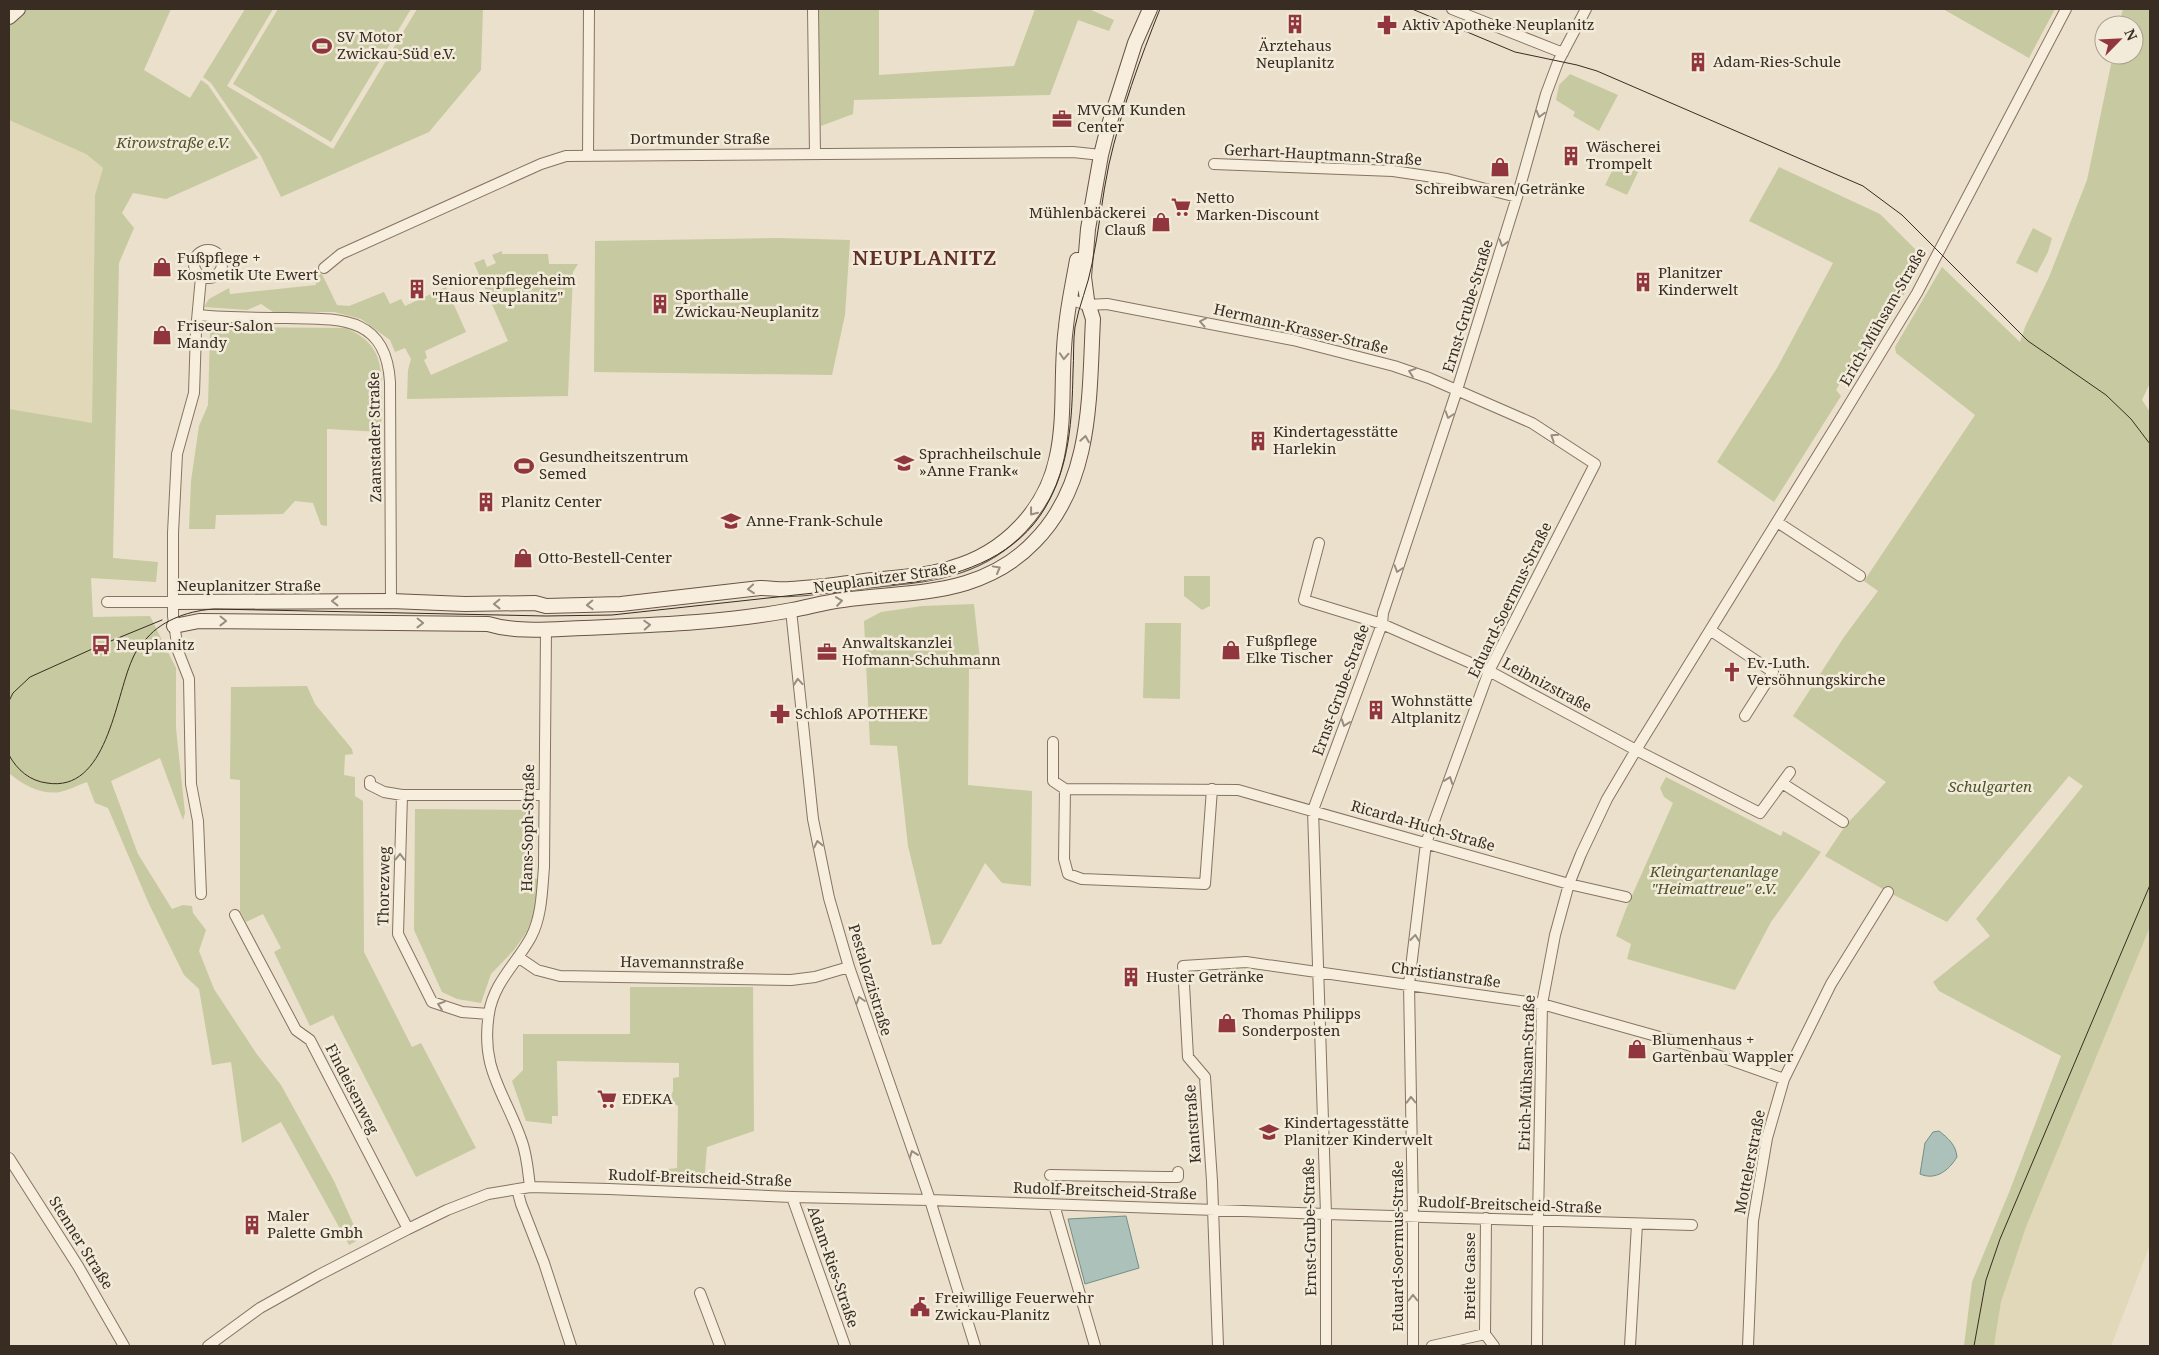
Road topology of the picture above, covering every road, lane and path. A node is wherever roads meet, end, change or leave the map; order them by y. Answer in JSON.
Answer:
{"nodes":[{"id":1,"x":18,"y":9,"type":"edge"},
{"id":2,"x":589,"y":9,"type":"edge"},
{"id":3,"x":813,"y":9,"type":"edge"},
{"id":4,"x":1150,"y":9,"type":"edge"},
{"id":5,"x":1452,"y":9,"type":"edge"},
{"id":6,"x":1586,"y":9,"type":"edge"},
{"id":7,"x":2066,"y":9,"type":"edge"},
{"id":8,"x":9,"y":17,"type":"edge"},
{"id":9,"x":1563,"y":53,"type":"junction"},
{"id":10,"x":815,"y":154,"type":"junction"},
{"id":11,"x":588,"y":155,"type":"junction"},
{"id":12,"x":1101,"y":155,"type":"junction"},
{"id":13,"x":1214,"y":164,"type":"dead end"},
{"id":14,"x":1517,"y":197,"type":"junction"},
{"id":15,"x":1088,"y":229,"type":"junction"},
{"id":16,"x":324,"y":268,"type":"dead end"},
{"id":17,"x":201,"y":276,"type":"dead end"},
{"id":18,"x":1070,"y":299,"type":"junction"},
{"id":19,"x":1089,"y":305,"type":"junction"},
{"id":20,"x":198,"y":315,"type":"junction"},
{"id":21,"x":1457,"y":390,"type":"junction"},
{"id":22,"x":1596,"y":464,"type":"joint"},
{"id":23,"x":1777,"y":522,"type":"junction"},
{"id":24,"x":1319,"y":543,"type":"dead end"},
{"id":25,"x":1860,"y":576,"type":"dead end"},
{"id":26,"x":788,"y":590,"type":"junction"},
{"id":27,"x":391,"y":601,"type":"junction"},
{"id":28,"x":107,"y":602,"type":"dead end"},
{"id":29,"x":174,"y":602,"type":"junction"},
{"id":30,"x":546,"y":606,"type":"junction"},
{"id":31,"x":791,"y":610,"type":"junction"},
{"id":32,"x":391,"y":623,"type":"junction"},
{"id":33,"x":1382,"y":624,"type":"junction"},
{"id":34,"x":174,"y":626,"type":"junction"},
{"id":35,"x":546,"y":629,"type":"junction"},
{"id":36,"x":1710,"y":630,"type":"junction"},
{"id":37,"x":1489,"y":671,"type":"junction"},
{"id":38,"x":1745,"y":716,"type":"dead end"},
{"id":39,"x":1053,"y":742,"type":"dead end"},
{"id":40,"x":1636,"y":750,"type":"junction"},
{"id":41,"x":1790,"y":772,"type":"dead end"},
{"id":42,"x":370,"y":781,"type":"dead end"},
{"id":43,"x":1782,"y":783,"type":"junction"},
{"id":44,"x":1065,"y":789,"type":"junction"},
{"id":45,"x":1212,"y":789,"type":"junction"},
{"id":46,"x":402,"y":795,"type":"junction"},
{"id":47,"x":544,"y":795,"type":"junction"},
{"id":48,"x":1313,"y":810,"type":"junction"},
{"id":49,"x":1843,"y":822,"type":"dead end"},
{"id":50,"x":1426,"y":843,"type":"junction"},
{"id":51,"x":1569,"y":884,"type":"junction"},
{"id":52,"x":1888,"y":892,"type":"dead end"},
{"id":53,"x":201,"y":894,"type":"dead end"},
{"id":54,"x":1626,"y":897,"type":"dead end"},
{"id":55,"x":235,"y":915,"type":"dead end"},
{"id":56,"x":518,"y":957,"type":"junction"},
{"id":57,"x":1184,"y":966,"type":"joint"},
{"id":58,"x":849,"y":967,"type":"junction"},
{"id":59,"x":1318,"y":973,"type":"junction"},
{"id":60,"x":1409,"y":984,"type":"junction"},
{"id":61,"x":1542,"y":1004,"type":"junction"},
{"id":62,"x":489,"y":1014,"type":"junction"},
{"id":63,"x":1784,"y":1079,"type":"junction"},
{"id":64,"x":9,"y":1158,"type":"edge"},
{"id":65,"x":1178,"y":1172,"type":"dead end"},
{"id":66,"x":1050,"y":1175,"type":"dead end"},
{"id":67,"x":530,"y":1188,"type":"junction"},
{"id":68,"x":517,"y":1189,"type":"junction"},
{"id":69,"x":792,"y":1197,"type":"junction"},
{"id":70,"x":930,"y":1200,"type":"junction"},
{"id":71,"x":1054,"y":1205,"type":"junction"},
{"id":72,"x":1213,"y":1209,"type":"junction"},
{"id":73,"x":1326,"y":1214,"type":"junction"},
{"id":74,"x":1413,"y":1216,"type":"junction"},
{"id":75,"x":1486,"y":1218,"type":"junction"},
{"id":76,"x":1538,"y":1221,"type":"junction"},
{"id":77,"x":1637,"y":1224,"type":"junction"},
{"id":78,"x":1692,"y":1225,"type":"dead end"},
{"id":79,"x":408,"y":1229,"type":"junction"},
{"id":80,"x":700,"y":1293,"type":"dead end"},
{"id":81,"x":1485,"y":1334,"type":"junction"},
{"id":82,"x":124,"y":1346,"type":"edge"},
{"id":83,"x":208,"y":1346,"type":"edge"},
{"id":84,"x":571,"y":1346,"type":"edge"},
{"id":85,"x":720,"y":1346,"type":"edge"},
{"id":86,"x":845,"y":1346,"type":"edge"},
{"id":87,"x":976,"y":1346,"type":"edge"},
{"id":88,"x":1095,"y":1346,"type":"edge"},
{"id":89,"x":1218,"y":1346,"type":"edge"},
{"id":90,"x":1326,"y":1346,"type":"edge"},
{"id":91,"x":1413,"y":1346,"type":"edge"},
{"id":92,"x":1432,"y":1346,"type":"edge"},
{"id":93,"x":1494,"y":1346,"type":"edge"},
{"id":94,"x":1537,"y":1346,"type":"edge"},
{"id":95,"x":1630,"y":1346,"type":"edge"},
{"id":96,"x":1748,"y":1346,"type":"edge"}],
"edges":[{"from":1,"to":8,"type":"street"},
{"from":2,"to":11,"type":"street"},
{"from":3,"to":10,"type":"street"},
{"from":4,"to":12,"type":"street","name":"Neuplanitzer Straße"},
{"from":5,"to":9,"type":"street"},
{"from":6,"to":9,"type":"street"},
{"from":7,"to":23,"type":"street","name":"Erich-Mühsam-Straße"},
{"from":9,"to":14,"type":"street","name":"Ernst-Grube-Straße","one_way":true},
{"from":10,"to":11,"type":"street","name":"Dortmunder Straße"},
{"from":10,"to":12,"type":"street","name":"Dortmunder Straße"},
{"from":11,"to":16,"type":"street","name":"Dortmunder Straße"},
{"from":12,"to":15,"type":"street","name":"Neuplanitzer Straße"},
{"from":13,"to":14,"type":"street","name":"Gerhart-Hauptmann-Straße"},
{"from":14,"to":21,"type":"street","name":"Ernst-Grube-Straße","one_way":true},
{"from":15,"to":18,"type":"street","name":"Neuplanitzer Straße"},
{"from":15,"to":19,"type":"street","name":"Neuplanitzer Straße"},
{"from":17,"to":20,"type":"street"},
{"from":18,"to":19,"type":"street","name":"Hermann-Krasser-Straße"},
{"from":18,"to":26,"type":"street","name":"Neuplanitzer Straße","one_way":true},
{"from":21,"to":19,"type":"street","name":"Hermann-Krasser-Straße","one_way":true},
{"from":31,"to":19,"type":"street","name":"Neuplanitzer Straße","one_way":true},
{"from":20,"to":27,"type":"street","name":"Zaanstader Straße"},
{"from":20,"to":29,"type":"street"},
{"from":22,"to":21,"type":"street","name":"Hermann-Krasser-Straße","one_way":true},
{"from":21,"to":33,"type":"street","name":"Ernst-Grube-Straße","one_way":true},
{"from":22,"to":37,"type":"street","name":"Eduard-Soermus-Straße"},
{"from":23,"to":25,"type":"street"},
{"from":23,"to":36,"type":"street","name":"Erich-Mühsam-Straße"},
{"from":24,"to":33,"type":"street","name":"Leibnizstraße"},
{"from":26,"to":30,"type":"street","name":"Neuplanitzer Straße","one_way":true},
{"from":26,"to":31,"type":"street"},
{"from":27,"to":29,"type":"street","name":"Neuplanitzer Straße","one_way":true},
{"from":30,"to":27,"type":"street","name":"Neuplanitzer Straße","one_way":true},
{"from":27,"to":32,"type":"street"},
{"from":28,"to":29,"type":"street","name":"Neuplanitzer Straße"},
{"from":29,"to":34,"type":"street"},
{"from":30,"to":35,"type":"street"},
{"from":35,"to":31,"type":"street","name":"Neuplanitzer Straße","one_way":true},
{"from":58,"to":31,"type":"street","name":"Pestalozzistraße","one_way":true},
{"from":34,"to":32,"type":"street","name":"Neuplanitzer Straße","one_way":true},
{"from":32,"to":35,"type":"street","name":"Neuplanitzer Straße","one_way":true},
{"from":33,"to":37,"type":"street","name":"Leibnizstraße"},
{"from":33,"to":48,"type":"street","name":"Ernst-Grube-Straße","one_way":true},
{"from":34,"to":53,"type":"street"},
{"from":35,"to":47,"type":"street","name":"Hans-Soph-Straße"},
{"from":36,"to":38,"type":"street"},
{"from":36,"to":40,"type":"street","name":"Erich-Mühsam-Straße"},
{"from":37,"to":40,"type":"street","name":"Leibnizstraße"},
{"from":50,"to":37,"type":"street","name":"Eduard-Soermus-Straße","one_way":true},
{"from":39,"to":44,"type":"street"},
{"from":40,"to":43,"type":"street","name":"Leibnizstraße"},
{"from":40,"to":51,"type":"street","name":"Erich-Mühsam-Straße"},
{"from":41,"to":43,"type":"street","name":"Leibnizstraße"},
{"from":42,"to":46,"type":"street"},
{"from":43,"to":49,"type":"street"},
{"from":44,"to":45,"type":"street","name":"Ricarda-Huch-Straße"},
{"from":44,"to":45,"type":"street"},
{"from":45,"to":48,"type":"street","name":"Ricarda-Huch-Straße"},
{"from":46,"to":47,"type":"street"},
{"from":62,"to":46,"type":"street","name":"Thorezweg","one_way":true},
{"from":47,"to":56,"type":"street","name":"Hans-Soph-Straße"},
{"from":48,"to":50,"type":"street","name":"Ricarda-Huch-Straße"},
{"from":48,"to":59,"type":"street","name":"Ernst-Grube-Straße"},
{"from":50,"to":51,"type":"street","name":"Ricarda-Huch-Straße"},
{"from":60,"to":50,"type":"street","name":"Eduard-Soermus-Straße","one_way":true},
{"from":51,"to":54,"type":"street","name":"Ricarda-Huch-Straße"},
{"from":51,"to":61,"type":"street","name":"Erich-Mühsam-Straße"},
{"from":52,"to":63,"type":"street","name":"Mottelerstraße"},
{"from":55,"to":79,"type":"street","name":"Findeisenweg"},
{"from":56,"to":58,"type":"street","name":"Havemannstraße"},
{"from":56,"to":62,"type":"street","name":"Hans-Soph-Straße"},
{"from":57,"to":59,"type":"street","name":"Christianstraße"},
{"from":57,"to":72,"type":"street","name":"Kantstraße"},
{"from":70,"to":58,"type":"street","name":"Pestalozzistraße","one_way":true},
{"from":59,"to":60,"type":"street","name":"Christianstraße"},
{"from":59,"to":73,"type":"street","name":"Ernst-Grube-Straße"},
{"from":60,"to":61,"type":"street","name":"Christianstraße"},
{"from":74,"to":60,"type":"street","name":"Eduard-Soermus-Straße","one_way":true},
{"from":61,"to":63,"type":"street","name":"Christianstraße"},
{"from":61,"to":76,"type":"street","name":"Erich-Mühsam-Straße"},
{"from":62,"to":67,"type":"street","name":"Hans-Soph-Straße"},
{"from":63,"to":96,"type":"street","name":"Mottelerstraße"},
{"from":64,"to":82,"type":"street","name":"Stenner Straße"},
{"from":65,"to":66,"type":"street","name":"Rudolf-Breitscheid-Straße"},
{"from":67,"to":68,"type":"street","name":"Rudolf-Breitscheid-Straße"},
{"from":67,"to":69,"type":"street","name":"Rudolf-Breitscheid-Straße"},
{"from":68,"to":79,"type":"street","name":"Rudolf-Breitscheid-Straße"},
{"from":68,"to":84,"type":"street"},
{"from":69,"to":70,"type":"street","name":"Rudolf-Breitscheid-Straße"},
{"from":69,"to":86,"type":"street","name":"Adam-Ries-Straße"},
{"from":70,"to":71,"type":"street","name":"Rudolf-Breitscheid-Straße"},
{"from":70,"to":87,"type":"street","name":"Pestalozzistraße"},
{"from":71,"to":72,"type":"street","name":"Rudolf-Breitscheid-Straße"},
{"from":71,"to":88,"type":"street"},
{"from":72,"to":73,"type":"street","name":"Rudolf-Breitscheid-Straße"},
{"from":72,"to":89,"type":"street","name":"Kantstraße"},
{"from":73,"to":74,"type":"street","name":"Rudolf-Breitscheid-Straße"},
{"from":73,"to":90,"type":"street","name":"Ernst-Grube-Straße"},
{"from":74,"to":75,"type":"street","name":"Rudolf-Breitscheid-Straße"},
{"from":91,"to":74,"type":"street","name":"Eduard-Soermus-Straße","one_way":true},
{"from":75,"to":76,"type":"street","name":"Rudolf-Breitscheid-Straße"},
{"from":75,"to":81,"type":"street","name":"Breite Gasse"},
{"from":76,"to":77,"type":"street","name":"Rudolf-Breitscheid-Straße"},
{"from":76,"to":94,"type":"street","name":"Erich-Mühsam-Straße"},
{"from":77,"to":78,"type":"street","name":"Rudolf-Breitscheid-Straße"},
{"from":77,"to":95,"type":"street"},
{"from":79,"to":83,"type":"street","name":"Rudolf-Breitscheid-Straße"},
{"from":80,"to":85,"type":"street"},
{"from":81,"to":92,"type":"street","name":"Breite Gasse"},
{"from":81,"to":93,"type":"street","name":"Breite Gasse"}]}
